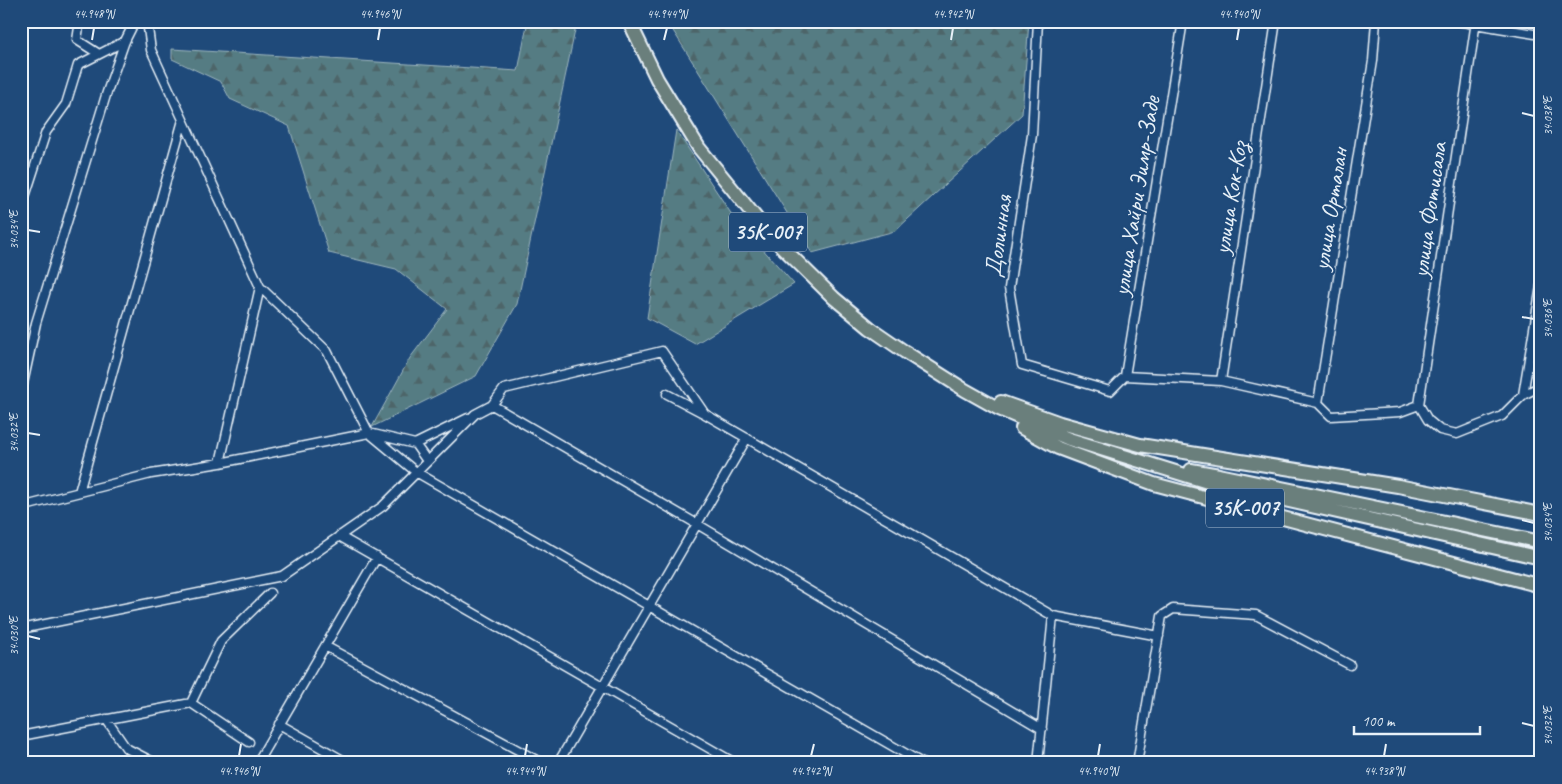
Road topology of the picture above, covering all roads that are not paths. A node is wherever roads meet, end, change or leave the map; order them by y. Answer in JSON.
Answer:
{"nodes":[{"id":1,"x":80,"y":21,"type":"edge"},
{"id":2,"x":135,"y":21,"type":"edge"},
{"id":3,"x":148,"y":21,"type":"edge"},
{"id":4,"x":629,"y":21,"type":"edge"},
{"id":5,"x":1038,"y":21,"type":"edge"},
{"id":6,"x":1183,"y":21,"type":"edge"},
{"id":7,"x":1276,"y":21,"type":"edge"},
{"id":8,"x":1376,"y":21,"type":"edge"},
{"id":9,"x":1456,"y":21,"type":"edge"},
{"id":10,"x":1476,"y":23,"type":"edge"},
{"id":11,"x":1541,"y":35,"type":"edge"},
{"id":12,"x":125,"y":41,"type":"junction"},
{"id":13,"x":99,"y":54,"type":"junction"},
{"id":14,"x":183,"y":120,"type":"junction"},
{"id":15,"x":21,"y":209,"type":"edge"},
{"id":16,"x":1541,"y":286,"type":"edge"},
{"id":17,"x":260,"y":287,"type":"junction"},
{"id":18,"x":1125,"y":376,"type":"junction"},
{"id":19,"x":1221,"y":381,"type":"junction"},
{"id":20,"x":1541,"y":386,"type":"edge"},
{"id":21,"x":966,"y":390,"type":"junction"},
{"id":22,"x":21,"y":393,"type":"edge"},
{"id":23,"x":667,"y":394,"type":"dead end"},
{"id":24,"x":1523,"y":394,"type":"junction"},
{"id":25,"x":1318,"y":403,"type":"junction"},
{"id":26,"x":492,"y":405,"type":"junction"},
{"id":27,"x":1419,"y":405,"type":"junction"},
{"id":28,"x":483,"y":410,"type":"junction"},
{"id":29,"x":705,"y":414,"type":"junction"},
{"id":30,"x":369,"y":433,"type":"junction"},
{"id":31,"x":747,"y":438,"type":"junction"},
{"id":32,"x":415,"y":444,"type":"junction"},
{"id":33,"x":427,"y":461,"type":"junction"},
{"id":34,"x":220,"y":463,"type":"junction"},
{"id":35,"x":1147,"y":464,"type":"junction"},
{"id":36,"x":416,"y":472,"type":"junction"},
{"id":37,"x":79,"y":492,"type":"junction"},
{"id":38,"x":21,"y":507,"type":"edge"},
{"id":39,"x":1541,"y":514,"type":"edge"},
{"id":40,"x":697,"y":524,"type":"junction"},
{"id":41,"x":339,"y":536,"type":"junction"},
{"id":42,"x":1537,"y":541,"type":"edge"},
{"id":43,"x":377,"y":557,"type":"junction"},
{"id":44,"x":1535,"y":557,"type":"edge"},
{"id":45,"x":1541,"y":586,"type":"edge"},
{"id":46,"x":270,"y":593,"type":"dead end"},
{"id":47,"x":649,"y":606,"type":"junction"},
{"id":48,"x":1053,"y":616,"type":"junction"},
{"id":49,"x":21,"y":629,"type":"edge"},
{"id":50,"x":1158,"y":636,"type":"junction"},
{"id":51,"x":325,"y":646,"type":"junction"},
{"id":52,"x":1350,"y":665,"type":"dead end"},
{"id":53,"x":602,"y":686,"type":"junction"},
{"id":54,"x":191,"y":702,"type":"junction"},
{"id":55,"x":106,"y":719,"type":"junction"},
{"id":56,"x":279,"y":724,"type":"junction"},
{"id":57,"x":1042,"y":729,"type":"junction"},
{"id":58,"x":21,"y":736,"type":"edge"},
{"id":59,"x":249,"y":742,"type":"dead end"},
{"id":60,"x":155,"y":763,"type":"edge"},
{"id":61,"x":257,"y":763,"type":"edge"},
{"id":62,"x":348,"y":763,"type":"edge"},
{"id":63,"x":542,"y":763,"type":"edge"},
{"id":64,"x":558,"y":763,"type":"edge"},
{"id":65,"x":735,"y":763,"type":"edge"},
{"id":66,"x":922,"y":763,"type":"edge"},
{"id":67,"x":1038,"y":763,"type":"edge"},
{"id":68,"x":1137,"y":763,"type":"edge"}],
"edges":[{"from":1,"to":13,"type":"street"},
{"from":2,"to":12,"type":"street"},
{"from":3,"to":14,"type":"street"},
{"from":4,"to":21,"type":"main road","number":"35К-007"},
{"from":5,"to":18,"type":"street","name":"Долинная"},
{"from":6,"to":18,"type":"street","name":"улица Хайри Эимр-Заде"},
{"from":7,"to":19,"type":"street","name":"улица Кок-Коз"},
{"from":8,"to":25,"type":"street","name":"улица Орталан"},
{"from":9,"to":10,"type":"street"},
{"from":10,"to":11,"type":"street"},
{"from":10,"to":27,"type":"street","name":"улица Фотисала"},
{"from":12,"to":13,"type":"street"},
{"from":12,"to":22,"type":"street"},
{"from":13,"to":15,"type":"street"},
{"from":14,"to":17,"type":"street"},
{"from":14,"to":37,"type":"street"},
{"from":16,"to":24,"type":"street"},
{"from":17,"to":30,"type":"street"},
{"from":17,"to":34,"type":"street"},
{"from":18,"to":19,"type":"street"},
{"from":19,"to":25,"type":"street"},
{"from":20,"to":24,"type":"street"},
{"from":21,"to":35,"type":"main road","number":"35К-007"},
{"from":21,"to":39,"type":"main road","number":"35К-007"},
{"from":21,"to":45,"type":"main road","number":"35К-007"},
{"from":23,"to":29,"type":"street"},
{"from":24,"to":27,"type":"street"},
{"from":25,"to":27,"type":"street"},
{"from":26,"to":28,"type":"street"},
{"from":26,"to":29,"type":"street"},
{"from":26,"to":40,"type":"street"},
{"from":28,"to":32,"type":"street"},
{"from":28,"to":33,"type":"street"},
{"from":29,"to":31,"type":"street"},
{"from":30,"to":32,"type":"street"},
{"from":30,"to":34,"type":"street"},
{"from":30,"to":36,"type":"street"},
{"from":31,"to":40,"type":"street"},
{"from":31,"to":48,"type":"street"},
{"from":32,"to":33,"type":"street"},
{"from":33,"to":36,"type":"street"},
{"from":34,"to":37,"type":"street"},
{"from":35,"to":42,"type":"main road","number":"35К-007"},
{"from":35,"to":44,"type":"main road","number":"35К-007"},
{"from":36,"to":41,"type":"street"},
{"from":36,"to":47,"type":"street"},
{"from":37,"to":38,"type":"street"},
{"from":40,"to":47,"type":"street"},
{"from":40,"to":57,"type":"street"},
{"from":41,"to":43,"type":"street"},
{"from":41,"to":49,"type":"street"},
{"from":43,"to":51,"type":"street"},
{"from":43,"to":53,"type":"street"},
{"from":46,"to":54,"type":"street"},
{"from":47,"to":53,"type":"street"},
{"from":47,"to":66,"type":"street"},
{"from":48,"to":50,"type":"street"},
{"from":48,"to":57,"type":"street"},
{"from":50,"to":52,"type":"street"},
{"from":50,"to":68,"type":"street"},
{"from":51,"to":56,"type":"street"},
{"from":51,"to":63,"type":"street"},
{"from":53,"to":64,"type":"street"},
{"from":53,"to":65,"type":"street"},
{"from":54,"to":55,"type":"street"},
{"from":54,"to":59,"type":"street"},
{"from":55,"to":58,"type":"street"},
{"from":55,"to":60,"type":"street"},
{"from":56,"to":61,"type":"street"},
{"from":56,"to":62,"type":"street"},
{"from":57,"to":67,"type":"street"}]}
